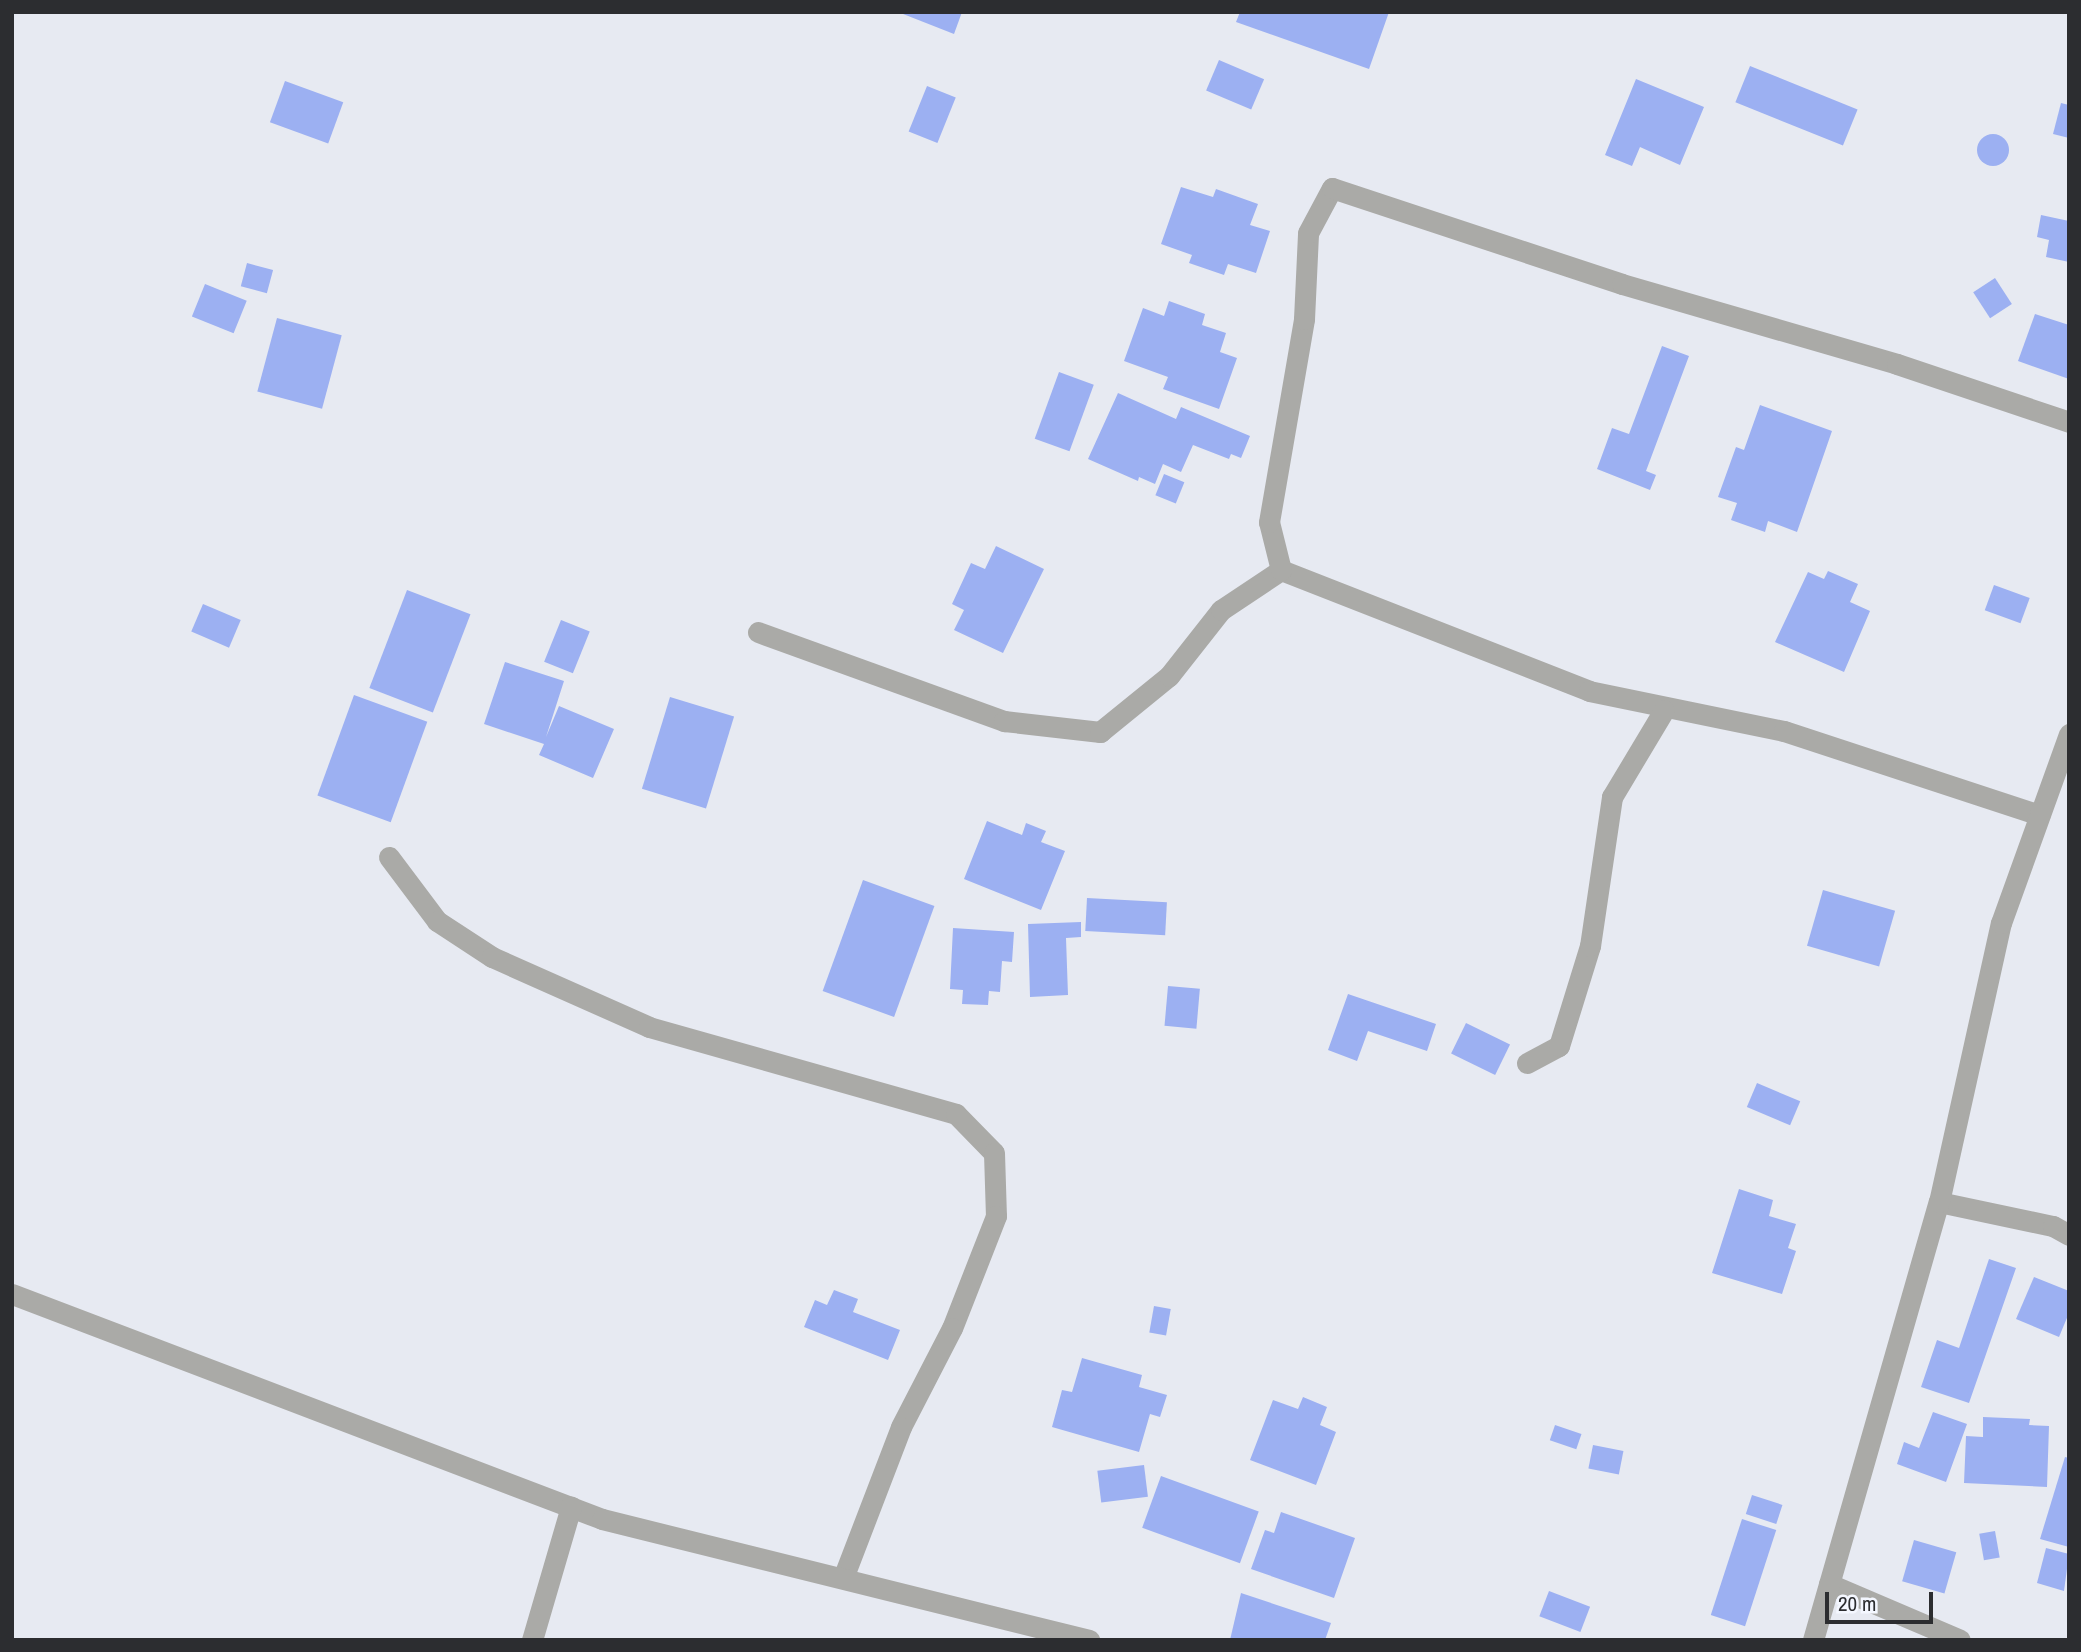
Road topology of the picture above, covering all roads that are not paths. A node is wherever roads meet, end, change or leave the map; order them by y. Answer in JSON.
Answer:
{"nodes":[{"id":1,"x":2069,"y":422,"type":"edge"},
{"id":2,"x":1281,"y":570,"type":"junction"},
{"id":3,"x":758,"y":632,"type":"dead end"},
{"id":4,"x":1664,"y":709,"type":"junction"},
{"id":5,"x":2069,"y":734,"type":"edge"},
{"id":6,"x":2040,"y":815,"type":"junction"},
{"id":7,"x":389,"y":857,"type":"dead end"},
{"id":8,"x":1527,"y":1063,"type":"dead end"},
{"id":9,"x":1940,"y":1202,"type":"junction"},
{"id":10,"x":2069,"y":1235,"type":"edge"},
{"id":11,"x":12,"y":1294,"type":"edge"},
{"id":12,"x":570,"y":1507,"type":"junction"},
{"id":13,"x":843,"y":1578,"type":"junction"},
{"id":14,"x":1829,"y":1584,"type":"junction"},
{"id":15,"x":532,"y":1640,"type":"edge"},
{"id":16,"x":1089,"y":1640,"type":"edge"},
{"id":17,"x":1813,"y":1640,"type":"edge"},
{"id":18,"x":1961,"y":1640,"type":"edge"}],
"edges":[{"from":1,"to":2,"type":"street"},
{"from":2,"to":3,"type":"street"},
{"from":2,"to":4,"type":"street"},
{"from":4,"to":6,"type":"street"},
{"from":4,"to":8,"type":"street"},
{"from":5,"to":6,"type":"street"},
{"from":6,"to":9,"type":"street"},
{"from":7,"to":13,"type":"street"},
{"from":9,"to":10,"type":"street"},
{"from":9,"to":14,"type":"street"},
{"from":11,"to":12,"type":"street"},
{"from":12,"to":13,"type":"street"},
{"from":12,"to":15,"type":"street"},
{"from":13,"to":16,"type":"street"},
{"from":14,"to":17,"type":"street"},
{"from":14,"to":18,"type":"street"}]}
